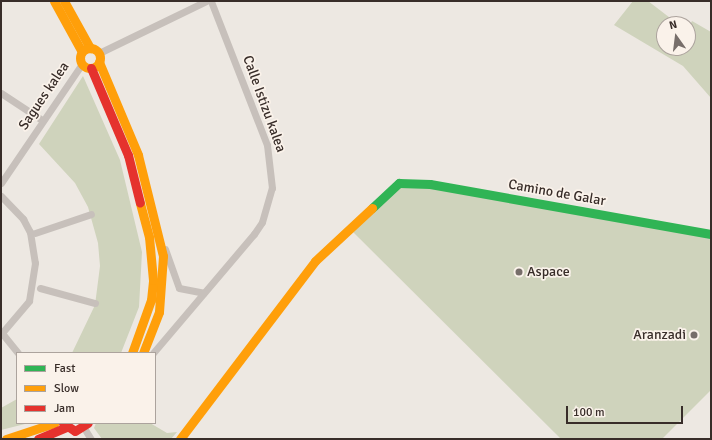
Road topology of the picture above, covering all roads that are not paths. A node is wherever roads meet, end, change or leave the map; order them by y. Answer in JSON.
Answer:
{"nodes":[{"id":1,"x":54,"y":1,"type":"edge"},
{"id":2,"x":64,"y":1,"type":"edge"},
{"id":3,"x":206,"y":1,"type":"edge"},
{"id":4,"x":211,"y":1,"type":"edge"},
{"id":5,"x":86,"y":50,"type":"junction"},
{"id":6,"x":99,"y":58,"type":"junction"},
{"id":7,"x":82,"y":64,"type":"junction"},
{"id":8,"x":91,"y":68,"type":"junction"},
{"id":9,"x":1,"y":93,"type":"edge"},
{"id":10,"x":42,"y":120,"type":"junction"},
{"id":11,"x":1,"y":183,"type":"edge"},
{"id":12,"x":1,"y":196,"type":"edge"},
{"id":13,"x":91,"y":214,"type":"dead end"},
{"id":14,"x":35,"y":233,"type":"dead end"},
{"id":15,"x":711,"y":234,"type":"edge"},
{"id":16,"x":160,"y":238,"type":"junction"},
{"id":17,"x":40,"y":288,"type":"dead end"},
{"id":18,"x":204,"y":293,"type":"junction"},
{"id":19,"x":95,"y":304,"type":"dead end"},
{"id":20,"x":1,"y":333,"type":"edge"},
{"id":21,"x":17,"y":352,"type":"edge"},
{"id":22,"x":132,"y":352,"type":"edge"},
{"id":23,"x":144,"y":352,"type":"edge"},
{"id":24,"x":154,"y":352,"type":"edge"},
{"id":25,"x":51,"y":424,"type":"edge"},
{"id":26,"x":65,"y":425,"type":"edge"},
{"id":27,"x":86,"y":426,"type":"edge"},
{"id":28,"x":6,"y":439,"type":"edge"},
{"id":29,"x":38,"y":439,"type":"edge"},
{"id":30,"x":91,"y":439,"type":"edge"},
{"id":31,"x":180,"y":439,"type":"edge"}],
"edges":[{"from":1,"to":5,"type":"street"},
{"from":2,"to":5,"type":"street"},
{"from":3,"to":6,"type":"street"},
{"from":4,"to":18,"type":"street","name":"Calle Istizu kalea"},
{"from":5,"to":6,"type":"street"},
{"from":5,"to":7,"type":"street"},
{"from":6,"to":8,"type":"street"},
{"from":6,"to":16,"type":"street"},
{"from":7,"to":8,"type":"street"},
{"from":7,"to":10,"type":"street","name":"Sagues kalea"},
{"from":8,"to":22,"type":"street"},
{"from":9,"to":10,"type":"street"},
{"from":10,"to":11,"type":"street","name":"Sagues kalea"},
{"from":12,"to":20,"type":"street"},
{"from":13,"to":14,"type":"street"},
{"from":15,"to":31,"type":"street","name":"Camino de Galar"},
{"from":16,"to":18,"type":"street"},
{"from":16,"to":23,"type":"street"},
{"from":17,"to":19,"type":"street"},
{"from":18,"to":24,"type":"street","name":"Calle Istizu kalea"},
{"from":20,"to":21,"type":"street"},
{"from":25,"to":28,"type":"street"},
{"from":26,"to":27,"type":"street"},
{"from":26,"to":29,"type":"street"},
{"from":27,"to":30,"type":"street"}]}
